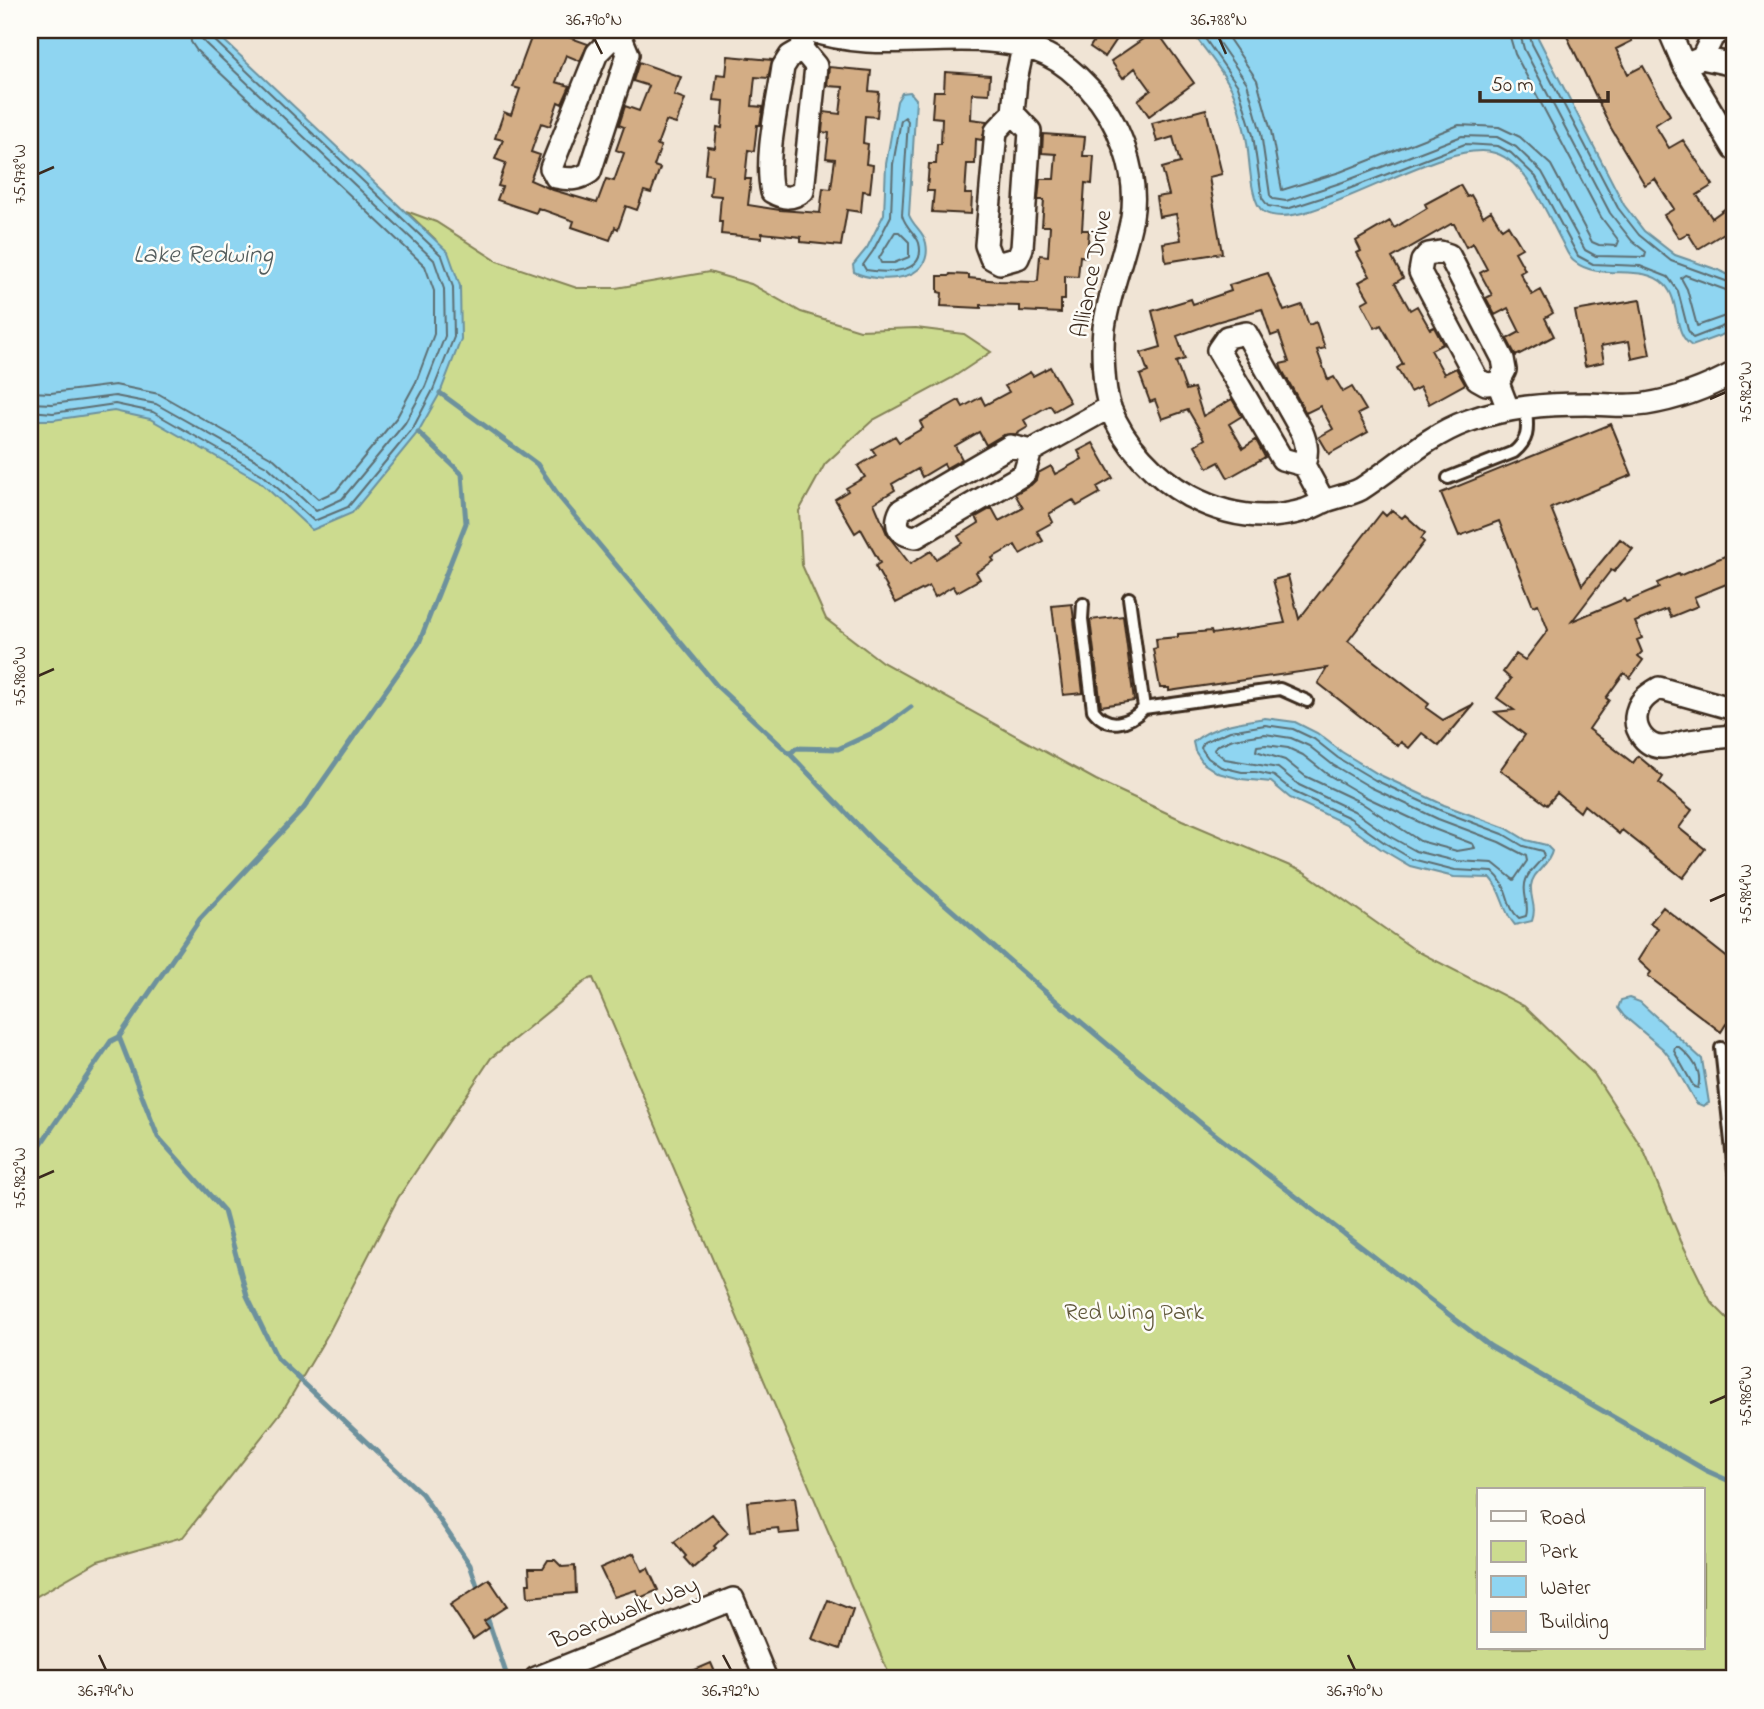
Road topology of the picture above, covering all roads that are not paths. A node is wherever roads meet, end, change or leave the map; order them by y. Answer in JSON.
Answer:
{"nodes":[{"id":1,"x":1668,"y":30,"type":"edge"},
{"id":2,"x":1723,"y":30,"type":"edge"},
{"id":3,"x":621,"y":32,"type":"edge"},
{"id":4,"x":805,"y":36,"type":"edge"},
{"id":5,"x":1023,"y":48,"type":"junction"},
{"id":6,"x":1734,"y":60,"type":"edge"},
{"id":7,"x":1693,"y":61,"type":"junction"},
{"id":8,"x":1013,"y":113,"type":"junction"},
{"id":9,"x":1734,"y":149,"type":"edge"},
{"id":10,"x":1734,"y":373,"type":"edge"},
{"id":11,"x":1498,"y":383,"type":"junction"},
{"id":12,"x":1110,"y":407,"type":"junction"},
{"id":13,"x":1517,"y":408,"type":"junction"},
{"id":14,"x":1031,"y":451,"type":"junction"},
{"id":15,"x":1304,"y":465,"type":"junction"},
{"id":16,"x":1448,"y":478,"type":"dead end"},
{"id":17,"x":1324,"y":502,"type":"junction"},
{"id":18,"x":1129,"y":598,"type":"dead end"},
{"id":19,"x":1083,"y":604,"type":"dead end"},
{"id":20,"x":1307,"y":701,"type":"dead end"},
{"id":21,"x":1144,"y":708,"type":"junction"},
{"id":22,"x":1734,"y":709,"type":"edge"},
{"id":23,"x":1734,"y":736,"type":"edge"},
{"id":24,"x":1721,"y":1048,"type":"dead end"},
{"id":25,"x":1734,"y":1170,"type":"edge"},
{"id":26,"x":536,"y":1678,"type":"edge"},
{"id":27,"x":766,"y":1679,"type":"edge"}],
"edges":[{"from":1,"to":7,"type":"street"},
{"from":2,"to":7,"type":"street"},
{"from":3,"to":3,"type":"street"},
{"from":4,"to":4,"type":"street"},
{"from":4,"to":5,"type":"street","name":"Alliance Drive"},
{"from":5,"to":8,"type":"street"},
{"from":5,"to":12,"type":"street","name":"Alliance Drive"},
{"from":6,"to":7,"type":"street"},
{"from":7,"to":9,"type":"street"},
{"from":8,"to":8,"type":"street"},
{"from":10,"to":13,"type":"street","name":"Alliance Drive"},
{"from":11,"to":11,"type":"street"},
{"from":11,"to":13,"type":"street"},
{"from":12,"to":14,"type":"street"},
{"from":12,"to":17,"type":"street","name":"Alliance Drive"},
{"from":13,"to":16,"type":"lane"},
{"from":13,"to":17,"type":"street","name":"Alliance Drive"},
{"from":14,"to":14,"type":"street"},
{"from":15,"to":15,"type":"street"},
{"from":15,"to":17,"type":"street"},
{"from":18,"to":21,"type":"lane"},
{"from":19,"to":21,"type":"lane"},
{"from":20,"to":21,"type":"lane"},
{"from":22,"to":23,"type":"street"},
{"from":24,"to":25,"type":"lane"},
{"from":26,"to":27,"type":"street","name":"Boardwalk Way"}]}
